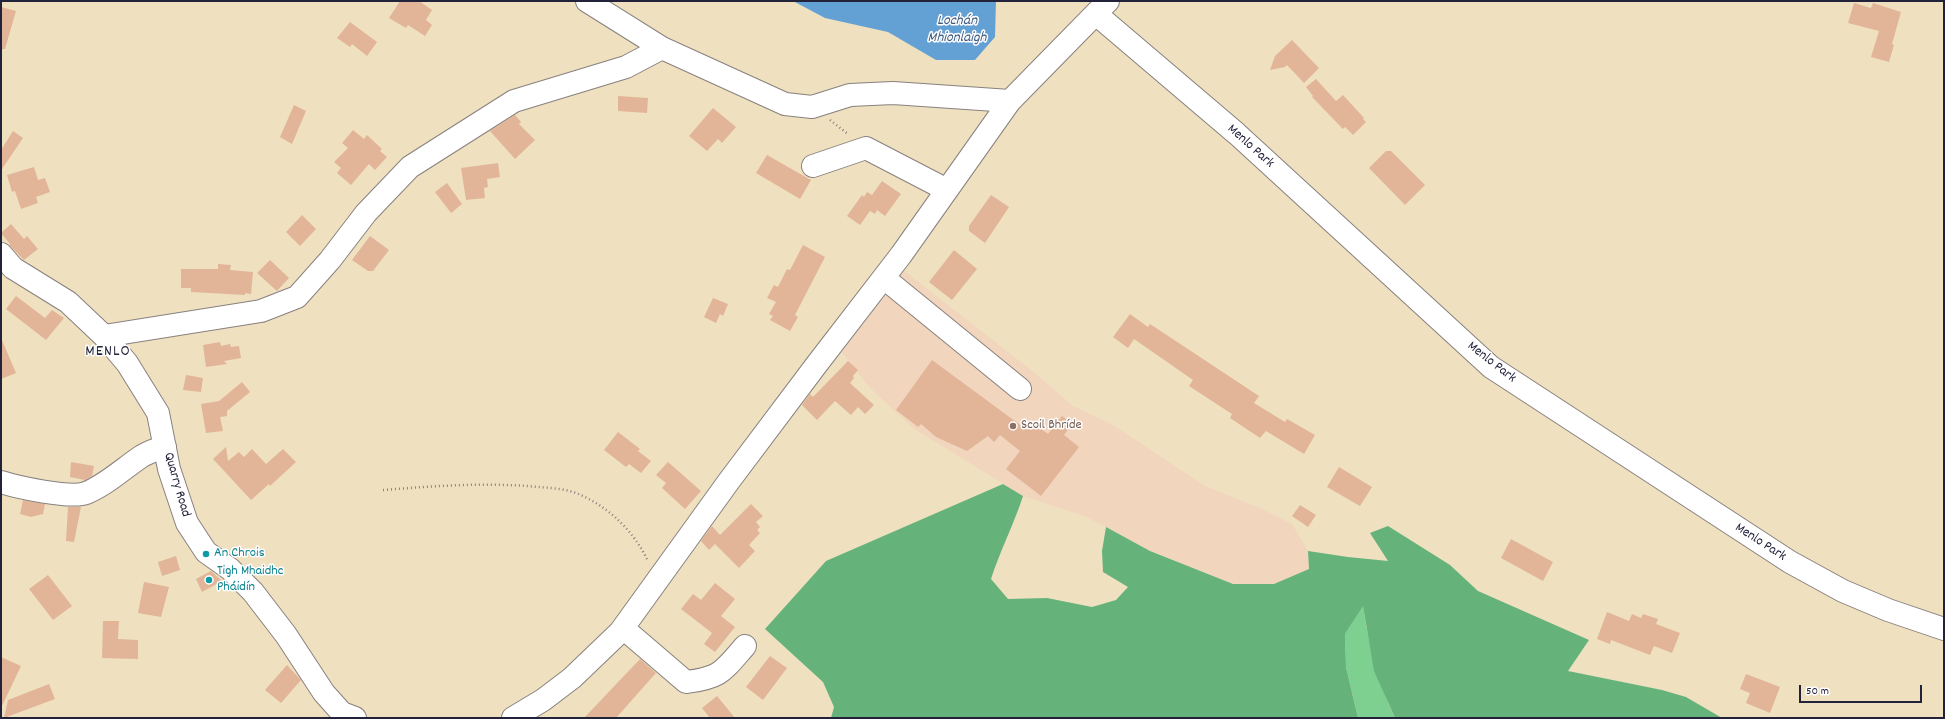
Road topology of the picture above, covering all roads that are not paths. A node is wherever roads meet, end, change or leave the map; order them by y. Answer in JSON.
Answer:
{"nodes":[{"id":1,"x":587,"y":1,"type":"edge"},
{"id":2,"x":1102,"y":7,"type":"edge"},
{"id":3,"x":662,"y":48,"type":"junction"},
{"id":4,"x":1010,"y":102,"type":"junction"},
{"id":5,"x":813,"y":166,"type":"dead end"},
{"id":6,"x":947,"y":190,"type":"junction"},
{"id":7,"x":1,"y":254,"type":"edge"},
{"id":8,"x":884,"y":278,"type":"junction"},
{"id":9,"x":104,"y":336,"type":"junction"},
{"id":10,"x":1020,"y":389,"type":"dead end"},
{"id":11,"x":165,"y":447,"type":"junction"},
{"id":12,"x":1,"y":482,"type":"edge"},
{"id":13,"x":623,"y":628,"type":"junction"},
{"id":14,"x":1944,"y":629,"type":"edge"},
{"id":15,"x":745,"y":646,"type":"dead end"},
{"id":16,"x":343,"y":716,"type":"edge"},
{"id":17,"x":513,"y":718,"type":"edge"}],
"edges":[{"from":1,"to":3,"type":"street"},
{"from":2,"to":4,"type":"street"},
{"from":2,"to":14,"type":"street","name":"Menlo Park"},
{"from":3,"to":4,"type":"street"},
{"from":3,"to":9,"type":"street"},
{"from":4,"to":6,"type":"street"},
{"from":5,"to":6,"type":"street"},
{"from":6,"to":8,"type":"street"},
{"from":7,"to":9,"type":"street","name":"Quarry Road"},
{"from":8,"to":10,"type":"street"},
{"from":8,"to":13,"type":"street"},
{"from":9,"to":11,"type":"street","name":"Quarry Road"},
{"from":11,"to":12,"type":"street"},
{"from":11,"to":16,"type":"street","name":"Quarry Road"},
{"from":13,"to":15,"type":"street"},
{"from":13,"to":17,"type":"street"}]}
